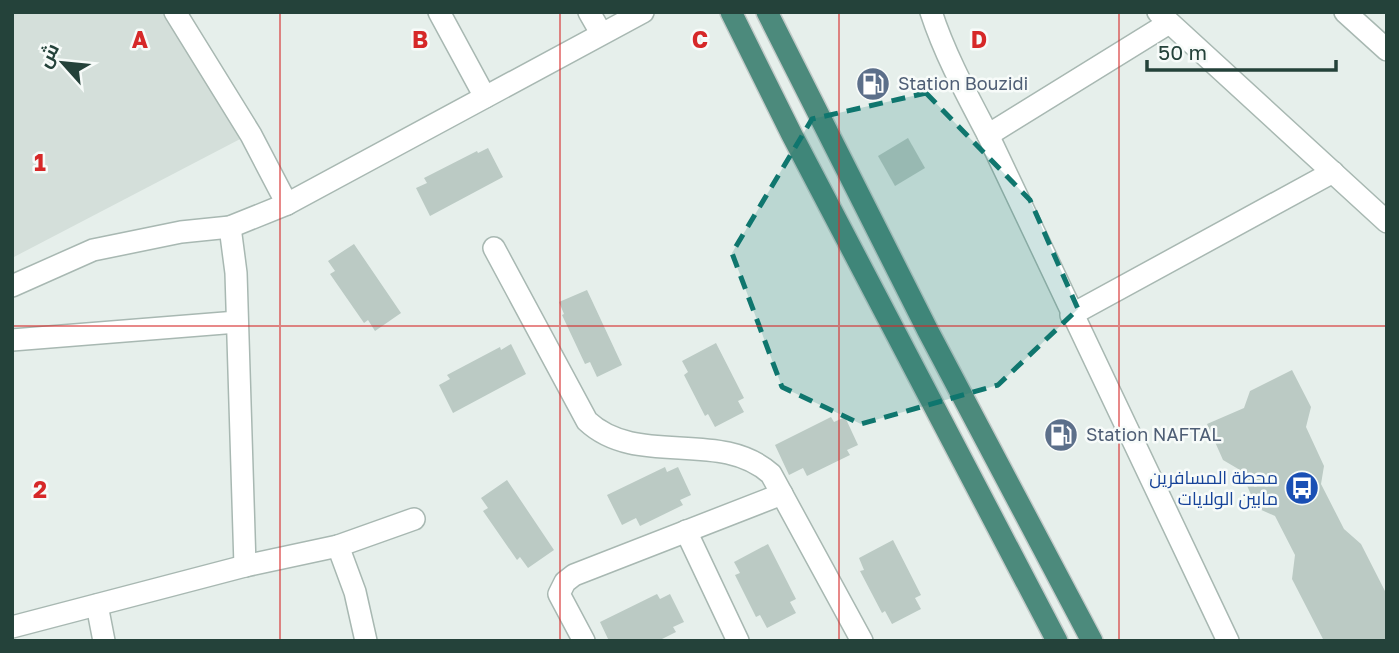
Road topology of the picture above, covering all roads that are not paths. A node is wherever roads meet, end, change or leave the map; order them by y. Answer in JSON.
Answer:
{"nodes":[{"id":1,"x":175,"y":12,"type":"edge"},
{"id":2,"x":439,"y":12,"type":"edge"},
{"id":3,"x":589,"y":12,"type":"edge"},
{"id":4,"x":643,"y":12,"type":"edge"},
{"id":5,"x":731,"y":12,"type":"edge"},
{"id":6,"x":767,"y":12,"type":"edge"},
{"id":7,"x":931,"y":12,"type":"edge"},
{"id":8,"x":1345,"y":12,"type":"edge"},
{"id":9,"x":1164,"y":18,"type":"edge"},
{"id":10,"x":601,"y":33,"type":"junction"},
{"id":11,"x":1387,"y":50,"type":"edge"},
{"id":12,"x":485,"y":97,"type":"junction"},
{"id":13,"x":988,"y":135,"type":"junction"},
{"id":14,"x":1333,"y":173,"type":"junction"},
{"id":15,"x":286,"y":204,"type":"junction"},
{"id":16,"x":1387,"y":222,"type":"edge"},
{"id":17,"x":230,"y":227,"type":"junction"},
{"id":18,"x":494,"y":247,"type":"dead end"},
{"id":19,"x":12,"y":285,"type":"edge"},
{"id":20,"x":1072,"y":315,"type":"junction"},
{"id":21,"x":237,"y":322,"type":"junction"},
{"id":22,"x":12,"y":340,"type":"edge"},
{"id":23,"x":782,"y":494,"type":"junction"},
{"id":24,"x":414,"y":519,"type":"dead end"},
{"id":25,"x":687,"y":531,"type":"junction"},
{"id":26,"x":338,"y":546,"type":"junction"},
{"id":27,"x":245,"y":566,"type":"junction"},
{"id":28,"x":97,"y":605,"type":"junction"},
{"id":29,"x":12,"y":627,"type":"edge"},
{"id":30,"x":38,"y":631,"type":"edge"},
{"id":31,"x":858,"y":640,"type":"edge"},
{"id":32,"x":104,"y":641,"type":"edge"},
{"id":33,"x":366,"y":641,"type":"edge"},
{"id":34,"x":584,"y":641,"type":"edge"},
{"id":35,"x":738,"y":641,"type":"edge"},
{"id":36,"x":1057,"y":641,"type":"edge"},
{"id":37,"x":1092,"y":641,"type":"edge"},
{"id":38,"x":1228,"y":641,"type":"edge"}],
"edges":[{"from":1,"to":15,"type":"street"},
{"from":2,"to":12,"type":"street"},
{"from":3,"to":10,"type":"street"},
{"from":4,"to":10,"type":"street"},
{"from":5,"to":36,"type":"highway"},
{"from":6,"to":37,"type":"highway"},
{"from":7,"to":13,"type":"street"},
{"from":8,"to":11,"type":"street"},
{"from":9,"to":13,"type":"street"},
{"from":9,"to":14,"type":"street"},
{"from":10,"to":12,"type":"street"},
{"from":12,"to":15,"type":"street"},
{"from":13,"to":20,"type":"street"},
{"from":14,"to":16,"type":"street"},
{"from":14,"to":20,"type":"street"},
{"from":15,"to":17,"type":"street"},
{"from":17,"to":19,"type":"street"},
{"from":17,"to":21,"type":"street"},
{"from":18,"to":23,"type":"street"},
{"from":20,"to":38,"type":"street"},
{"from":21,"to":22,"type":"street"},
{"from":21,"to":27,"type":"street"},
{"from":23,"to":25,"type":"street"},
{"from":23,"to":31,"type":"street"},
{"from":24,"to":26,"type":"street"},
{"from":25,"to":34,"type":"street"},
{"from":25,"to":35,"type":"street"},
{"from":26,"to":27,"type":"street"},
{"from":26,"to":33,"type":"street"},
{"from":27,"to":28,"type":"street"},
{"from":28,"to":30,"type":"street"},
{"from":28,"to":32,"type":"street"},
{"from":29,"to":30,"type":"street"}]}
